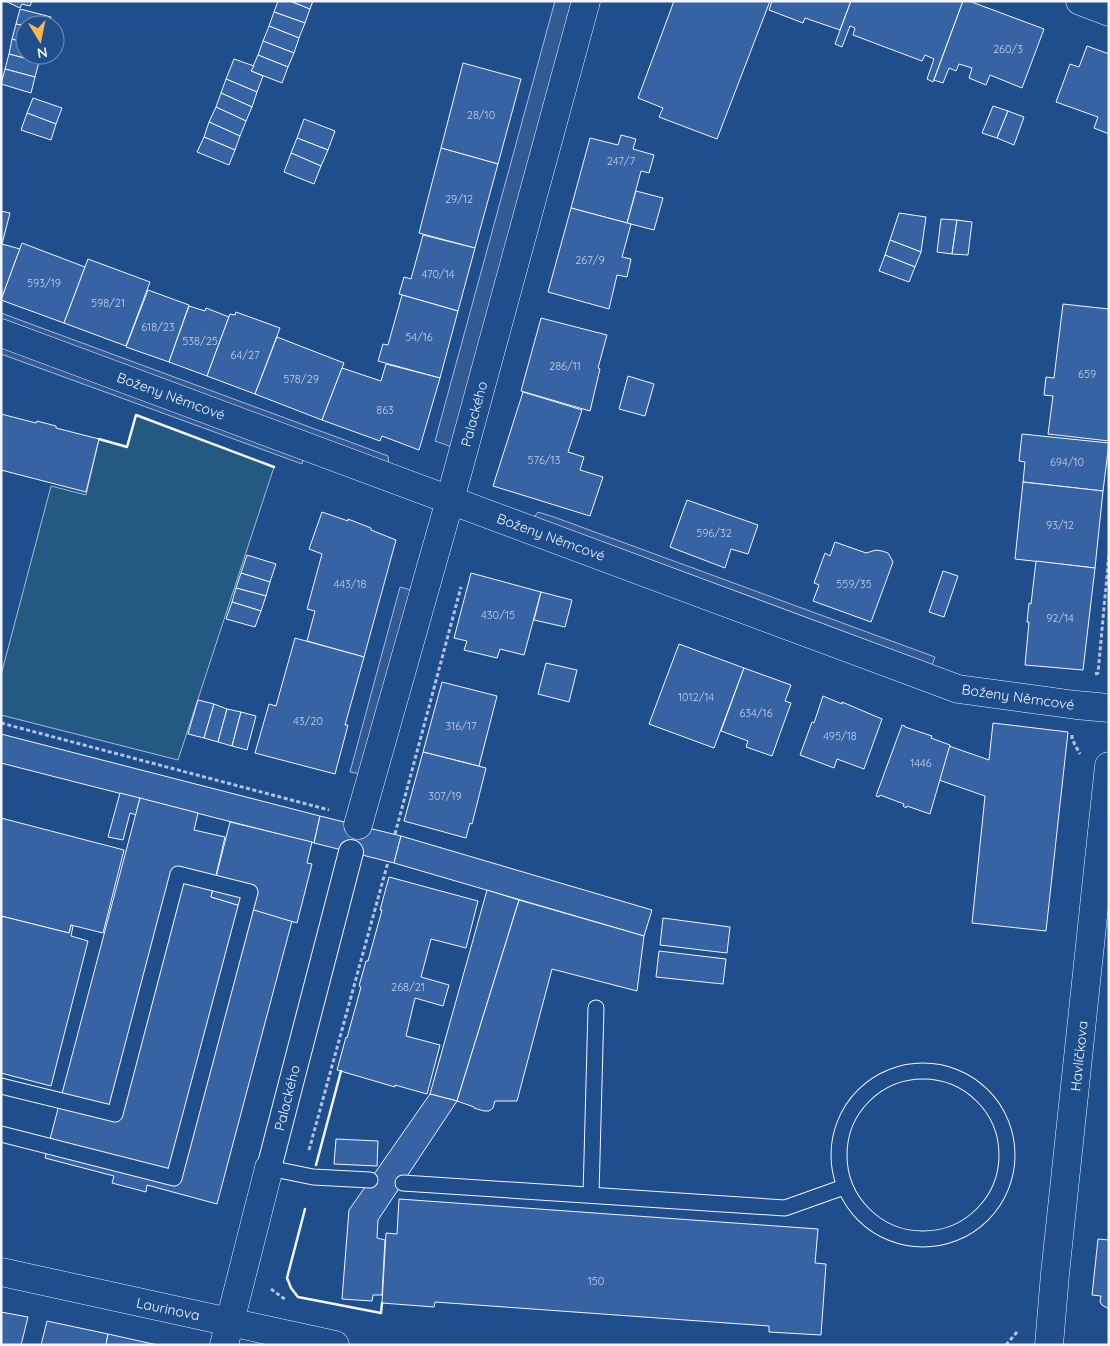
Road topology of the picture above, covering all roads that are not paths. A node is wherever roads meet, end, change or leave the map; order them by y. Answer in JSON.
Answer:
{"nodes":[{"id":1,"x":586,"y":1,"type":"edge"},
{"id":2,"x":1080,"y":1,"type":"edge"},
{"id":3,"x":1109,"y":12,"type":"edge"},
{"id":4,"x":1,"y":333,"type":"edge"},
{"id":5,"x":450,"y":500,"type":"junction"},
{"id":6,"x":1109,"y":708,"type":"edge"},
{"id":7,"x":1109,"y":766,"type":"edge"},
{"id":8,"x":1107,"y":814,"type":"edge"},
{"id":9,"x":348,"y":819,"type":"road end"},
{"id":10,"x":350,"y":852,"type":"dead end"},
{"id":11,"x":596,"y":1008,"type":"dead end"},
{"id":12,"x":1,"y":1086,"type":"edge"},
{"id":13,"x":1,"y":1134,"type":"edge"},
{"id":14,"x":269,"y":1168,"type":"junction"},
{"id":15,"x":370,"y":1180,"type":"dead end"},
{"id":16,"x":403,"y":1183,"type":"dead end"},
{"id":17,"x":844,"y":1187,"type":"junction"},
{"id":18,"x":590,"y":1195,"type":"junction"},
{"id":19,"x":1,"y":1272,"type":"edge"},
{"id":20,"x":227,"y":1334,"type":"edge"},
{"id":21,"x":1048,"y":1341,"type":"edge"},
{"id":22,"x":334,"y":1345,"type":"edge"}],
"edges":[{"from":1,"to":5,"type":"street","name":"Palackého"},
{"from":2,"to":3,"type":"street"},
{"from":4,"to":5,"type":"street","name":"Boženy Němcové"},
{"from":5,"to":6,"type":"street","name":"Boženy Němcové"},
{"from":5,"to":9,"type":"street","name":"Palackého"},
{"from":7,"to":8,"type":"street","name":"Havlíčkova"},
{"from":8,"to":21,"type":"street","name":"Havlíčkova"},
{"from":10,"to":14,"type":"street","name":"Palackého"},
{"from":11,"to":18,"type":"lane"},
{"from":12,"to":13,"type":"lane"},
{"from":14,"to":15,"type":"lane"},
{"from":14,"to":20,"type":"street","name":"Palackého"},
{"from":16,"to":18,"type":"lane"},
{"from":17,"to":17,"type":"lane"},
{"from":17,"to":18,"type":"lane"},
{"from":19,"to":20,"type":"street","name":"Laurinova"},
{"from":20,"to":22,"type":"street","name":"Laurinova"}]}
